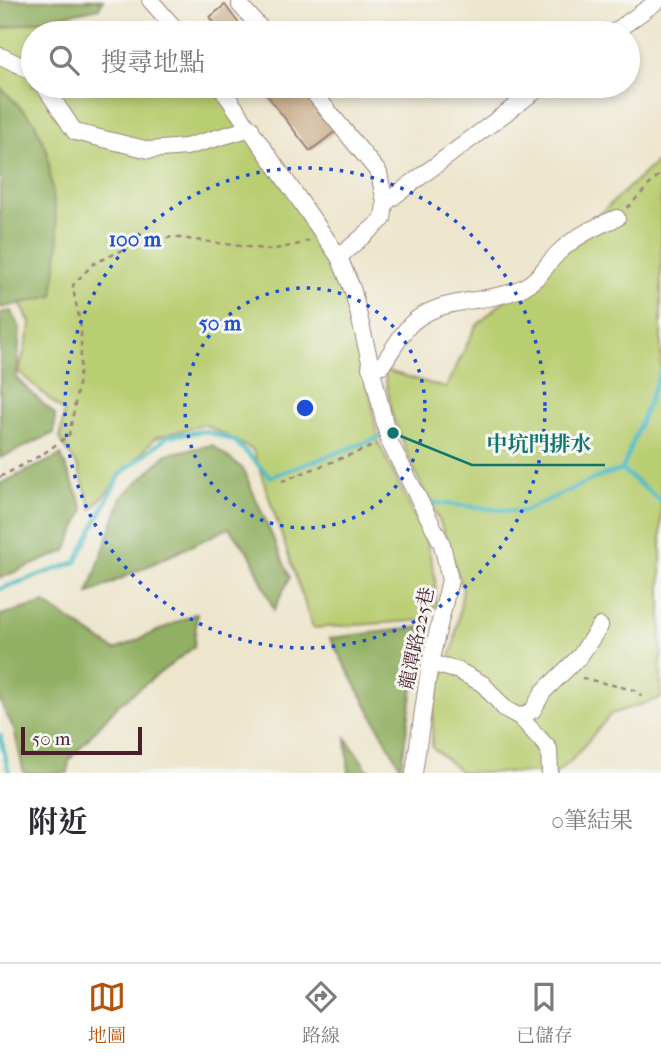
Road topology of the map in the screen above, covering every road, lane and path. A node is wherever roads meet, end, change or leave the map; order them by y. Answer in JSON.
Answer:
{"nodes":[{"id":1,"x":150,"y":0,"type":"edge"},
{"id":2,"x":242,"y":0,"type":"edge"},
{"id":3,"x":659,"y":0,"type":"edge"},
{"id":4,"x":168,"y":21,"type":"edge"},
{"id":5,"x":254,"y":21,"type":"edge"},
{"id":6,"x":630,"y":21,"type":"edge"},
{"id":7,"x":1,"y":56,"type":"edge"},
{"id":8,"x":21,"y":66,"type":"edge"},
{"id":9,"x":52,"y":98,"type":"edge"},
{"id":10,"x":229,"y":98,"type":"edge"},
{"id":11,"x":318,"y":98,"type":"edge"},
{"id":12,"x":526,"y":98,"type":"edge"},
{"id":13,"x":251,"y":128,"type":"junction"},
{"id":14,"x":661,"y":173,"type":"edge"},
{"id":15,"x":385,"y":204,"type":"junction"},
{"id":16,"x":617,"y":218,"type":"joint"},
{"id":17,"x":322,"y":234,"type":"junction"},
{"id":18,"x":339,"y":257,"type":"junction"},
{"id":19,"x":370,"y":368,"type":"junction"},
{"id":20,"x":387,"y":432,"type":"junction"},
{"id":21,"x":0,"y":477,"type":"edge"},
{"id":22,"x":282,"y":481,"type":"dead end"},
{"id":23,"x":600,"y":626,"type":"dead end"},
{"id":24,"x":430,"y":663,"type":"junction"},
{"id":25,"x":562,"y":672,"type":"junction"},
{"id":26,"x":642,"y":696,"type":"dead end"},
{"id":27,"x":520,"y":717,"type":"junction"},
{"id":28,"x":414,"y":773,"type":"edge"},
{"id":29,"x":551,"y":773,"type":"edge"}],
"edges":[{"from":1,"to":4,"type":"street"},
{"from":2,"to":5,"type":"street"},
{"from":3,"to":6,"type":"street"},
{"from":7,"to":8,"type":"street"},
{"from":9,"to":13,"type":"street"},
{"from":10,"to":13,"type":"street","name":"龍潭路225巷"},
{"from":11,"to":15,"type":"street"},
{"from":12,"to":15,"type":"street"},
{"from":13,"to":17,"type":"street","name":"龍潭路225巷"},
{"from":14,"to":16,"type":"path"},
{"from":15,"to":18,"type":"street"},
{"from":16,"to":19,"type":"street"},
{"from":17,"to":18,"type":"street","name":"龍潭路225巷"},
{"from":17,"to":21,"type":"path"},
{"from":18,"to":19,"type":"street","name":"龍潭路225巷"},
{"from":19,"to":20,"type":"street","name":"龍潭路225巷"},
{"from":20,"to":22,"type":"path"},
{"from":20,"to":24,"type":"street","name":"龍潭路225巷"},
{"from":23,"to":25,"type":"street"},
{"from":24,"to":27,"type":"street"},
{"from":24,"to":28,"type":"street","name":"龍潭路225巷"},
{"from":25,"to":26,"type":"path"},
{"from":25,"to":27,"type":"street"},
{"from":27,"to":29,"type":"street"}]}
